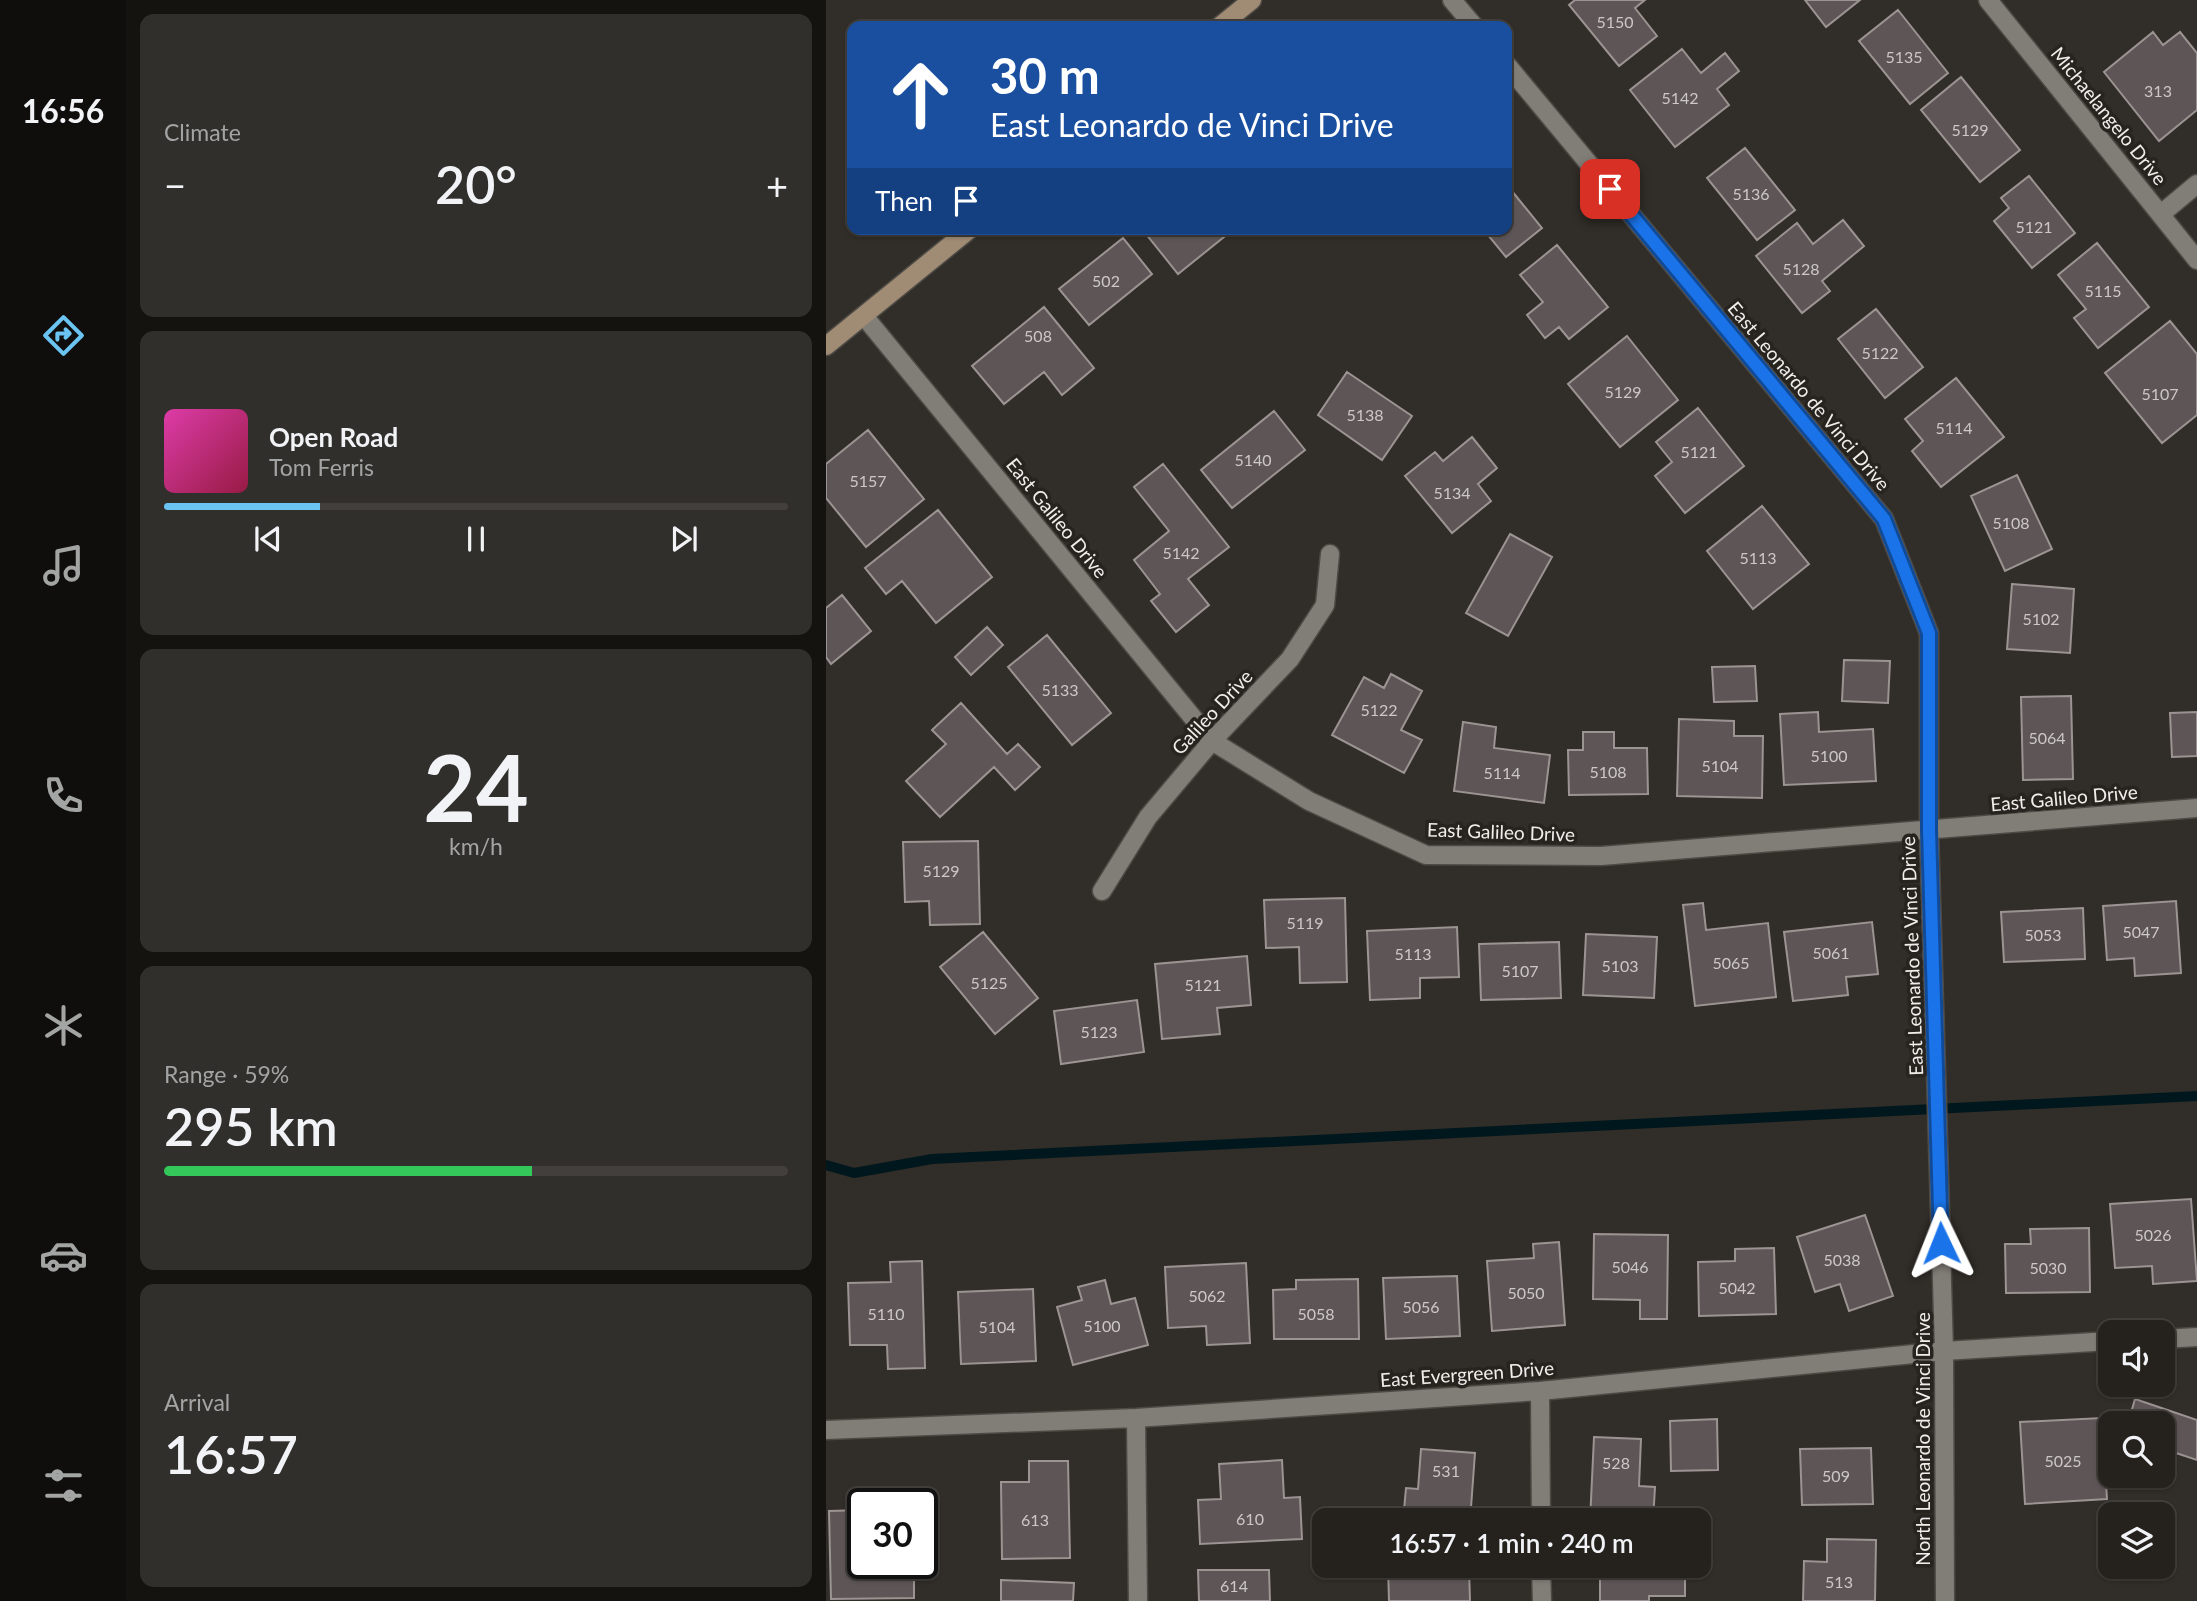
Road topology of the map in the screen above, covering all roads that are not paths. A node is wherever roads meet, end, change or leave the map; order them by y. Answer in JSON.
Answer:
{"nodes":[{"id":1,"x":1252,"y":0,"type":"edge"},
{"id":2,"x":1452,"y":0,"type":"edge"},
{"id":3,"x":1988,"y":0,"type":"edge"},
{"id":4,"x":1226,"y":21,"type":"edge"},
{"id":5,"x":1470,"y":21,"type":"edge"},
{"id":6,"x":1512,"y":71,"type":"edge"},
{"id":7,"x":2197,"y":184,"type":"edge"},
{"id":8,"x":2161,"y":214,"type":"junction"},
{"id":9,"x":963,"y":235,"type":"edge"},
{"id":10,"x":2197,"y":260,"type":"edge"},
{"id":11,"x":864,"y":316,"type":"junction"},
{"id":12,"x":826,"y":346,"type":"edge"},
{"id":13,"x":1330,"y":554,"type":"dead end"},
{"id":14,"x":1212,"y":741,"type":"junction"},
{"id":15,"x":2197,"y":808,"type":"edge"},
{"id":16,"x":1929,"y":830,"type":"junction"},
{"id":17,"x":1102,"y":891,"type":"dead end"},
{"id":18,"x":1937,"y":1109,"type":"joint"},
{"id":19,"x":2197,"y":1337,"type":"edge"},
{"id":20,"x":2175,"y":1338,"type":"edge"},
{"id":21,"x":2098,"y":1343,"type":"edge"},
{"id":22,"x":1944,"y":1351,"type":"junction"},
{"id":23,"x":1540,"y":1391,"type":"junction"},
{"id":24,"x":1136,"y":1418,"type":"junction"},
{"id":25,"x":826,"y":1430,"type":"edge"},
{"id":26,"x":1541,"y":1508,"type":"edge"},
{"id":27,"x":1541,"y":1578,"type":"edge"},
{"id":28,"x":1138,"y":1601,"type":"edge"},
{"id":29,"x":1542,"y":1601,"type":"edge"},
{"id":30,"x":1945,"y":1601,"type":"edge"}],
"edges":[{"from":1,"to":4,"type":"street"},
{"from":2,"to":5,"type":"street"},
{"from":3,"to":8,"type":"street","name":"Michaelangelo Drive"},
{"from":6,"to":16,"type":"street","name":"East Leonardo de Vinci Drive"},
{"from":7,"to":8,"type":"street"},
{"from":8,"to":10,"type":"street","name":"Michaelangelo Drive"},
{"from":9,"to":11,"type":"street"},
{"from":11,"to":12,"type":"street"},
{"from":11,"to":14,"type":"street","name":"East Galileo Drive"},
{"from":13,"to":14,"type":"street","name":"Galileo Drive"},
{"from":14,"to":16,"type":"street","name":"East Galileo Drive"},
{"from":14,"to":17,"type":"street","name":"Galileo Drive"},
{"from":15,"to":16,"type":"street","name":"East Galileo Drive"},
{"from":16,"to":18,"type":"street","name":"East Leonardo de Vinci Drive"},
{"from":18,"to":22,"type":"street","name":"North Leonardo de Vinci Drive"},
{"from":19,"to":20,"type":"street"},
{"from":21,"to":22,"type":"street","name":"East Evergreen Drive"},
{"from":22,"to":23,"type":"street","name":"East Evergreen Drive"},
{"from":22,"to":30,"type":"street","name":"North Leonardo de Vinci Drive"},
{"from":23,"to":24,"type":"street","name":"East Evergreen Drive"},
{"from":23,"to":26,"type":"street"},
{"from":24,"to":25,"type":"street","name":"East Evergreen Drive"},
{"from":24,"to":28,"type":"street"},
{"from":27,"to":29,"type":"street"}]}
